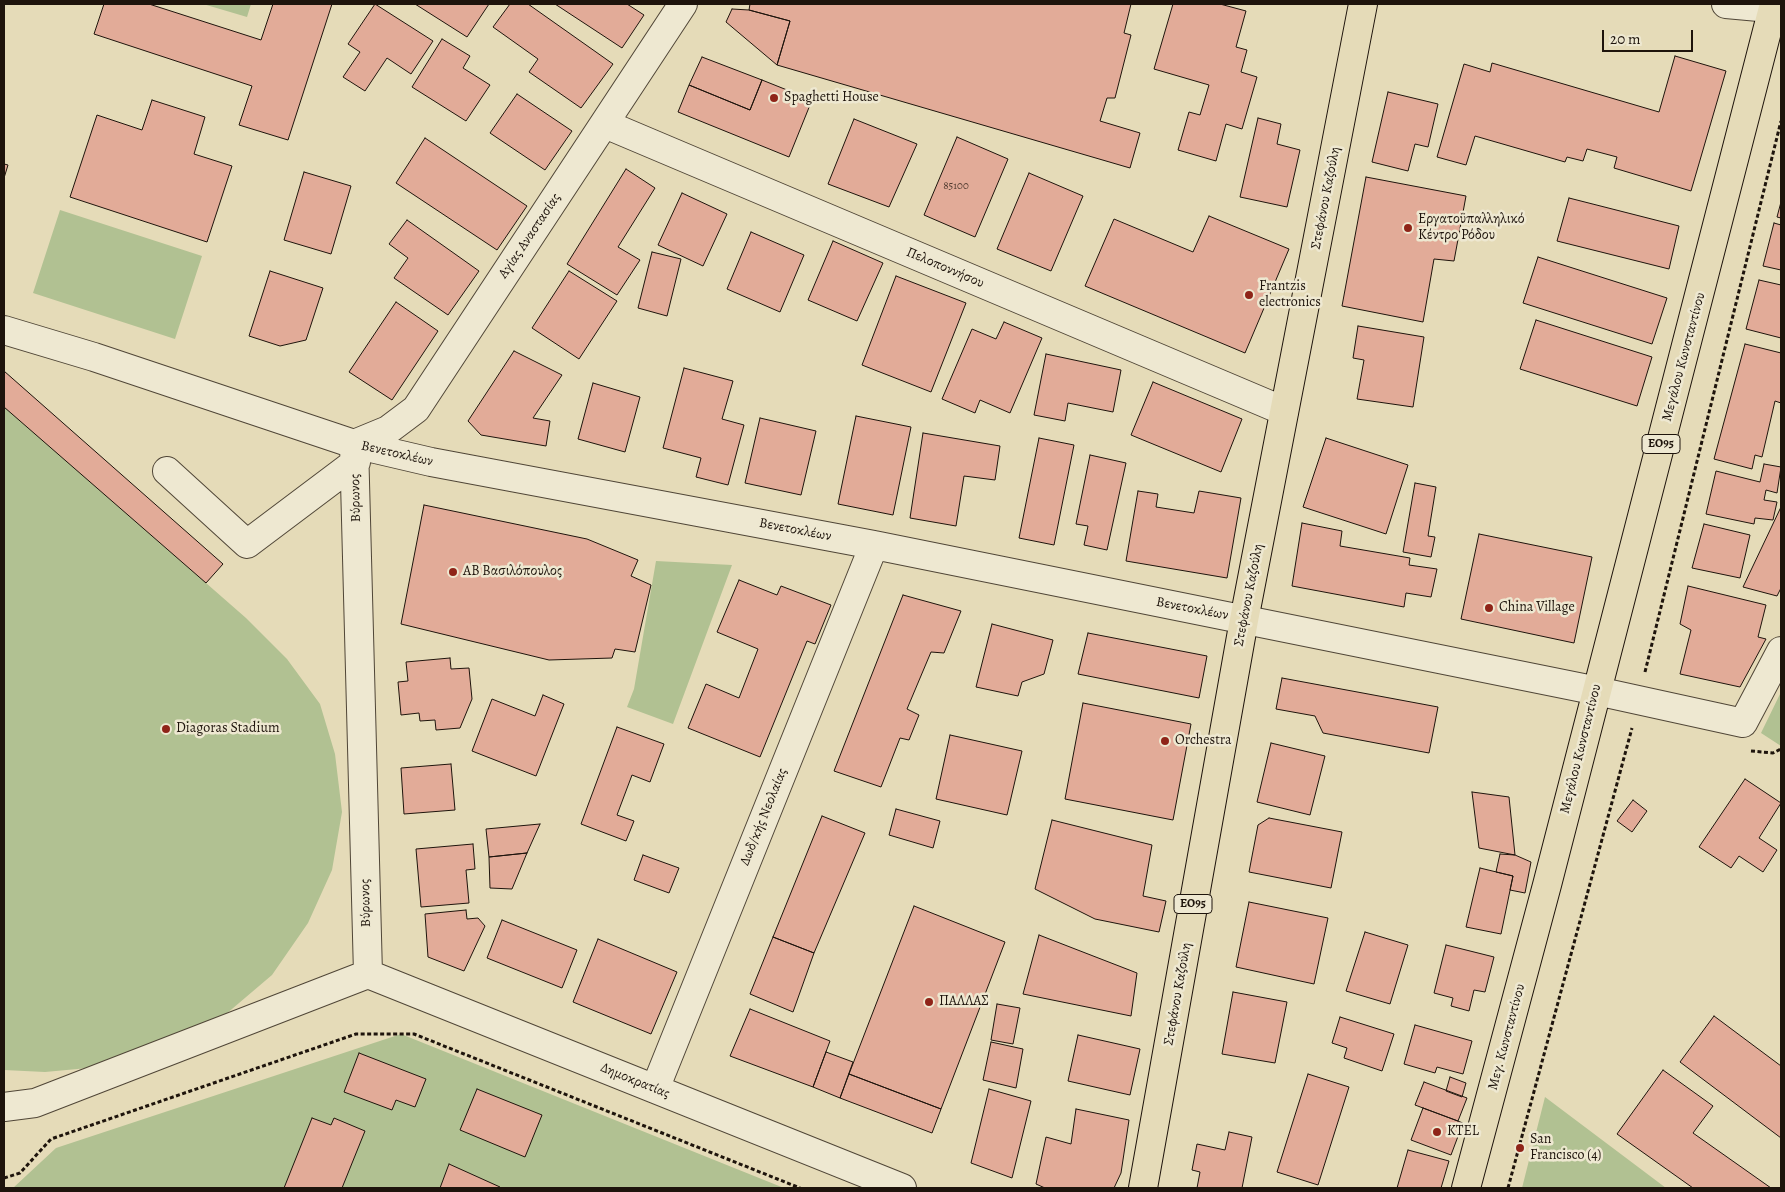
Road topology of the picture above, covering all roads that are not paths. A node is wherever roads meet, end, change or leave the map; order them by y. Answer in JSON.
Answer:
{"nodes":[{"id":1,"x":683,"y":4,"type":"edge"},
{"id":2,"x":1364,"y":4,"type":"edge"},
{"id":3,"x":1726,"y":4,"type":"edge"},
{"id":4,"x":1776,"y":7,"type":"edge"},
{"id":5,"x":605,"y":124,"type":"junction"},
{"id":6,"x":4,"y":330,"type":"edge"},
{"id":7,"x":1284,"y":411,"type":"junction"},
{"id":8,"x":355,"y":453,"type":"junction"},
{"id":9,"x":168,"y":471,"type":"dead end"},
{"id":10,"x":874,"y":545,"type":"junction"},
{"id":11,"x":1244,"y":620,"type":"junction"},
{"id":12,"x":1781,"y":651,"type":"edge"},
{"id":13,"x":1596,"y":690,"type":"junction"},
{"id":14,"x":1547,"y":885,"type":"joint"},
{"id":15,"x":368,"y":974,"type":"junction"},
{"id":16,"x":655,"y":1089,"type":"junction"},
{"id":17,"x":4,"y":1107,"type":"edge"},
{"id":18,"x":902,"y":1188,"type":"edge"},
{"id":19,"x":1143,"y":1188,"type":"edge"},
{"id":20,"x":1466,"y":1188,"type":"edge"}],
"edges":[{"from":1,"to":5,"type":"street","name":"Αγίας Αναστασίας"},
{"from":2,"to":7,"type":"main road","name":"Στεφάνου Καζούλη","number":"ΕΟ95"},
{"from":3,"to":4,"type":"street"},
{"from":4,"to":13,"type":"main road","name":"Μεγάλου Κωνσταντίνου","number":"ΕΟ95"},
{"from":5,"to":7,"type":"street","name":"Πελοποννήσου"},
{"from":5,"to":8,"type":"street","name":"Αγίας Αναστασίας"},
{"from":6,"to":8,"type":"street","name":"Βενετοκλέων"},
{"from":7,"to":11,"type":"main road","name":"Στεφάνου Καζούλη","number":"ΕΟ95"},
{"from":8,"to":9,"type":"street","name":"Αγίας Αναστασίας"},
{"from":8,"to":10,"type":"street","name":"Βενετοκλέων"},
{"from":8,"to":15,"type":"street","name":"Βύρωνος"},
{"from":10,"to":11,"type":"street","name":"Βενετοκλέων"},
{"from":10,"to":16,"type":"street","name":"Δωδ/κής Νεολαίας"},
{"from":11,"to":13,"type":"street","name":"Βενετοκλέων"},
{"from":11,"to":19,"type":"main road","name":"Στεφάνου Καζούλη","number":"ΕΟ95"},
{"from":12,"to":13,"type":"street","name":"Βενετοκλέων"},
{"from":13,"to":14,"type":"main road","name":"Μεγάλου Κωνσταντίνου","number":"ΕΟ95"},
{"from":14,"to":20,"type":"main road","name":"Μεγ. Κωνσταντίνου","number":"ΕΟ95"},
{"from":15,"to":16,"type":"street","name":"Δημοκρατίας"},
{"from":15,"to":17,"type":"street"},
{"from":16,"to":18,"type":"street","name":"Δημοκρατίας"}]}
